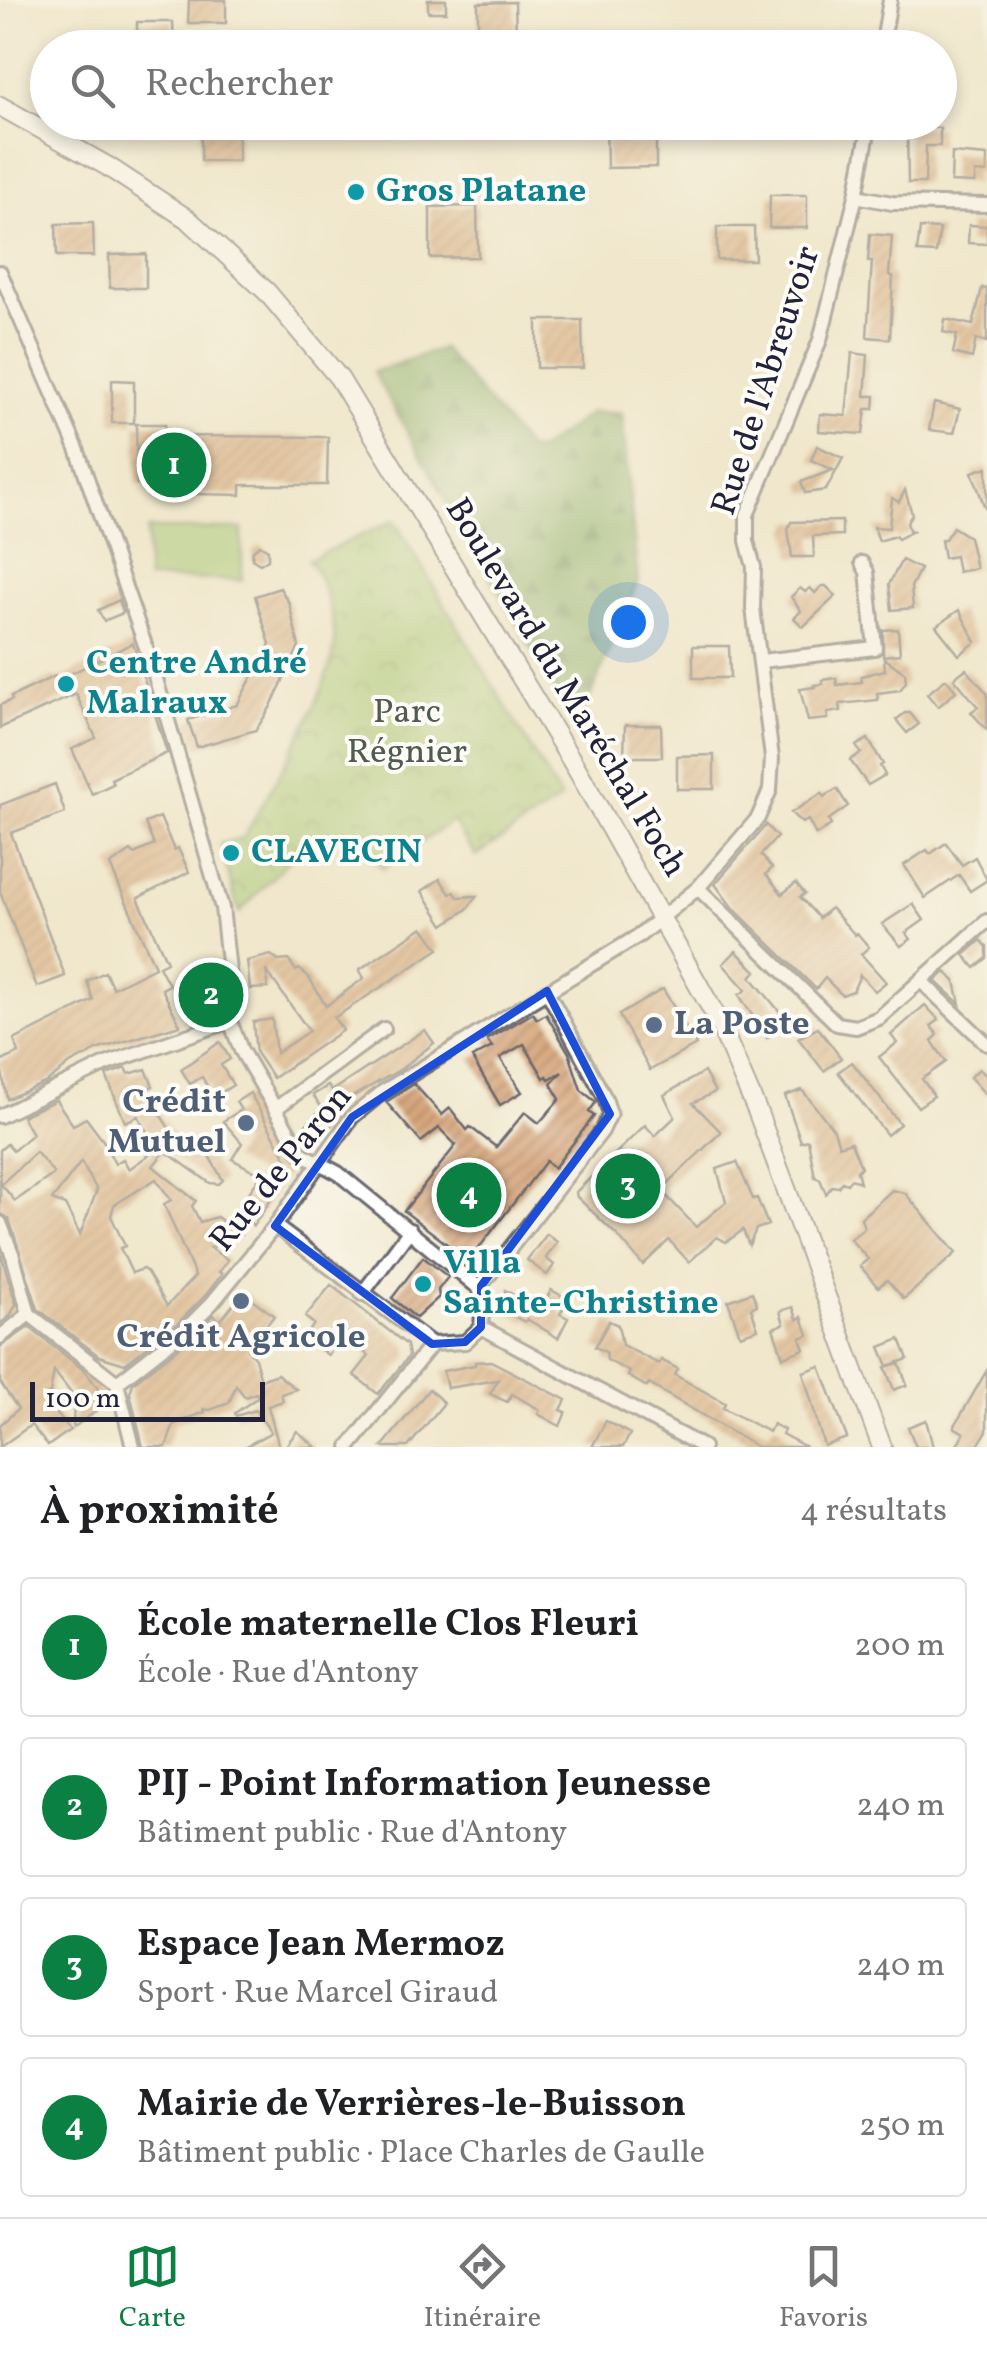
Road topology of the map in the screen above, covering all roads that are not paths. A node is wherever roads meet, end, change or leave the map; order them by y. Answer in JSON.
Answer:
{"nodes":[{"id":1,"x":890,"y":0,"type":"edge"},
{"id":2,"x":885,"y":30,"type":"edge"},
{"id":3,"x":0,"y":106,"type":"edge"},
{"id":4,"x":30,"y":123,"type":"edge"},
{"id":5,"x":61,"y":140,"type":"edge"},
{"id":6,"x":867,"y":140,"type":"edge"},
{"id":7,"x":856,"y":196,"type":"junction"},
{"id":8,"x":987,"y":205,"type":"edge"},
{"id":9,"x":0,"y":272,"type":"edge"},
{"id":10,"x":862,"y":563,"type":"dead end"},
{"id":11,"x":761,"y":661,"type":"junction"},
{"id":12,"x":698,"y":888,"type":"junction"},
{"id":13,"x":663,"y":917,"type":"junction"},
{"id":14,"x":987,"y":921,"type":"edge"},
{"id":15,"x":921,"y":981,"type":"junction"},
{"id":16,"x":547,"y":991,"type":"junction"},
{"id":17,"x":230,"y":1020,"type":"junction"},
{"id":18,"x":384,"y":1030,"type":"dead end"},
{"id":19,"x":987,"y":1044,"type":"edge"},
{"id":20,"x":275,"y":1109,"type":"junction"},
{"id":21,"x":0,"y":1116,"type":"edge"},
{"id":22,"x":319,"y":1165,"type":"junction"},
{"id":23,"x":0,"y":1224,"type":"edge"},
{"id":24,"x":275,"y":1226,"type":"junction"},
{"id":25,"x":410,"y":1230,"type":"junction"},
{"id":26,"x":479,"y":1288,"type":"junction"},
{"id":27,"x":362,"y":1294,"type":"junction"},
{"id":28,"x":29,"y":1314,"type":"junction"},
{"id":29,"x":481,"y":1326,"type":"junction"},
{"id":30,"x":0,"y":1336,"type":"edge"},
{"id":31,"x":432,"y":1344,"type":"junction"},
{"id":32,"x":117,"y":1383,"type":"junction"},
{"id":33,"x":133,"y":1447,"type":"edge"},
{"id":34,"x":349,"y":1447,"type":"edge"},
{"id":35,"x":703,"y":1447,"type":"edge"},
{"id":36,"x":882,"y":1447,"type":"edge"}],
"edges":[{"from":1,"to":2,"type":"street"},
{"from":3,"to":4,"type":"street","name":"Boulevard du Maréchal Foch"},
{"from":5,"to":13,"type":"street","name":"Boulevard du Maréchal Foch"},
{"from":6,"to":7,"type":"street","name":"Rue de l'Abreuvoir"},
{"from":7,"to":8,"type":"street"},
{"from":7,"to":11,"type":"street","name":"Rue de l'Abreuvoir"},
{"from":9,"to":17,"type":"street"},
{"from":10,"to":11,"type":"street"},
{"from":11,"to":12,"type":"street","name":"Rue de l'Abreuvoir"},
{"from":12,"to":13,"type":"street","name":"Rue de l'Abreuvoir"},
{"from":12,"to":15,"type":"street"},
{"from":13,"to":16,"type":"street","name":"Rue de Paron"},
{"from":13,"to":36,"type":"street","name":"Boulevard du Maréchal Foch"},
{"from":14,"to":15,"type":"street"},
{"from":15,"to":19,"type":"street"},
{"from":16,"to":22,"type":"street","name":"Rue de Paron"},
{"from":16,"to":26,"type":"street"},
{"from":17,"to":20,"type":"street"},
{"from":17,"to":21,"type":"street"},
{"from":18,"to":20,"type":"street"},
{"from":20,"to":22,"type":"street"},
{"from":22,"to":24,"type":"street","name":"Rue de Paron"},
{"from":22,"to":25,"type":"street"},
{"from":23,"to":28,"type":"street"},
{"from":24,"to":27,"type":"street"},
{"from":24,"to":32,"type":"street","name":"Rue de Paron"},
{"from":25,"to":26,"type":"street"},
{"from":25,"to":27,"type":"street"},
{"from":26,"to":29,"type":"street"},
{"from":27,"to":31,"type":"street"},
{"from":28,"to":30,"type":"street"},
{"from":28,"to":32,"type":"street"},
{"from":29,"to":31,"type":"street"},
{"from":29,"to":35,"type":"street"},
{"from":31,"to":34,"type":"street"},
{"from":32,"to":33,"type":"street"}]}
